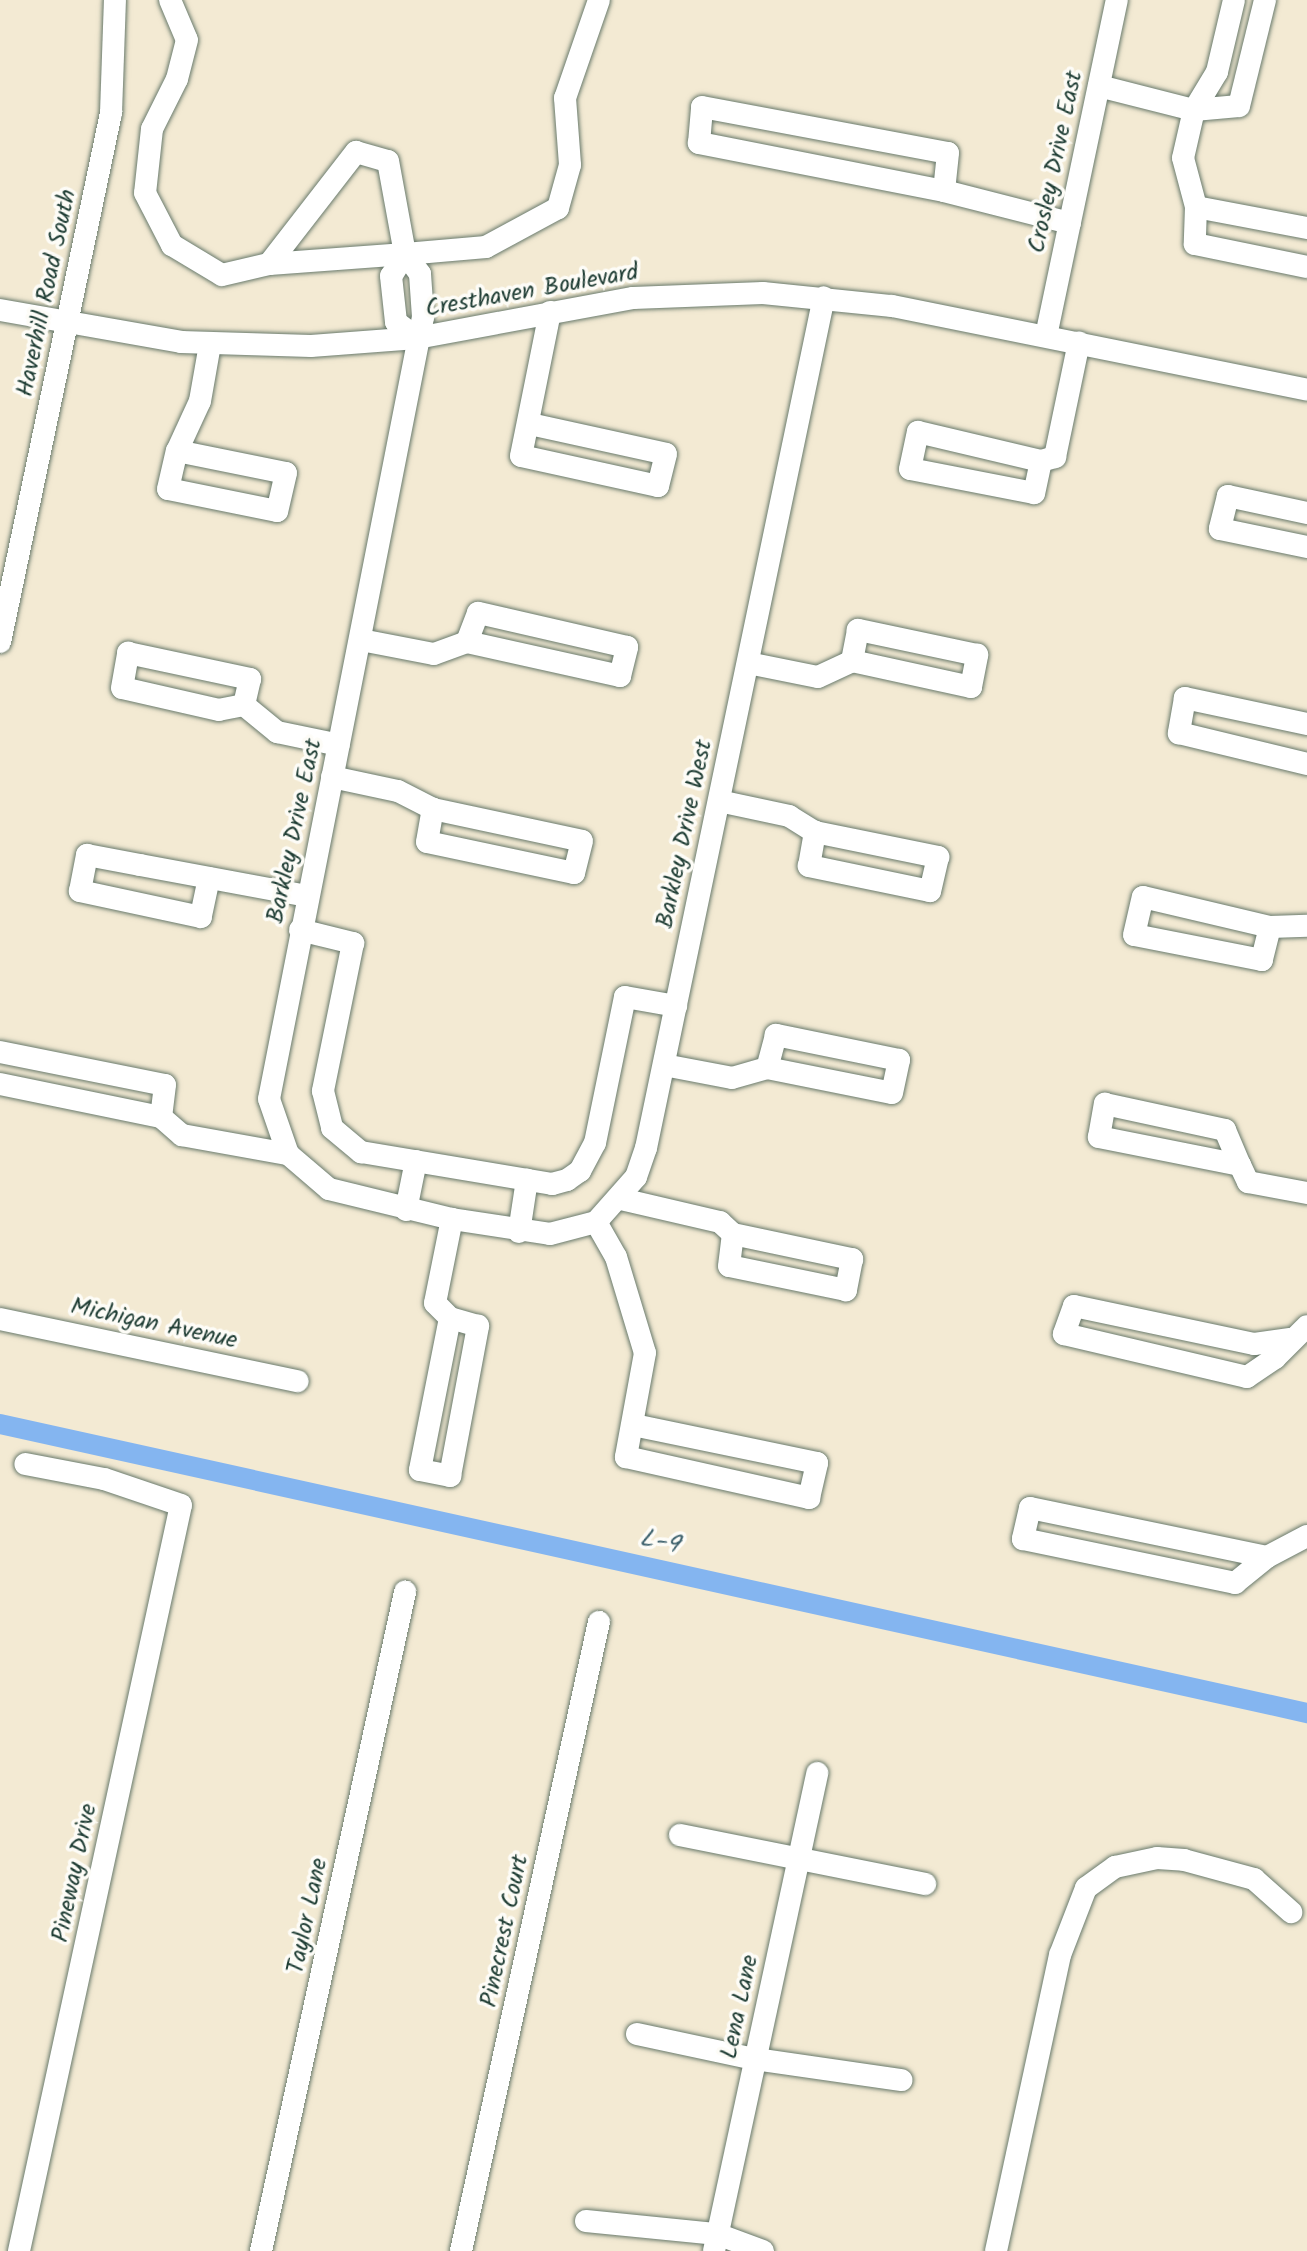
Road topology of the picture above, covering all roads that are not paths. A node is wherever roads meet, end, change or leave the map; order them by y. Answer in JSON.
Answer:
{"nodes":[{"id":1,"x":115,"y":0,"type":"edge"},
{"id":2,"x":170,"y":0,"type":"edge"},
{"id":3,"x":599,"y":0,"type":"edge"},
{"id":4,"x":1117,"y":0,"type":"edge"},
{"id":5,"x":1234,"y":0,"type":"edge"},
{"id":6,"x":1265,"y":0,"type":"edge"},
{"id":7,"x":1099,"y":86,"type":"junction"},
{"id":8,"x":1194,"y":110,"type":"junction"},
{"id":9,"x":944,"y":191,"type":"junction"},
{"id":10,"x":1196,"y":207,"type":"junction"},
{"id":11,"x":1070,"y":223,"type":"junction"},
{"id":12,"x":1307,"y":228,"type":"edge"},
{"id":13,"x":405,"y":254,"type":"junction"},
{"id":14,"x":269,"y":264,"type":"junction"},
{"id":15,"x":1307,"y":267,"type":"edge"},
{"id":16,"x":824,"y":297,"type":"junction"},
{"id":17,"x":0,"y":310,"type":"edge"},
{"id":18,"x":550,"y":312,"type":"junction"},
{"id":19,"x":67,"y":325,"type":"junction"},
{"id":20,"x":1046,"y":336,"type":"junction"},
{"id":21,"x":417,"y":338,"type":"junction"},
{"id":22,"x":1079,"y":342,"type":"junction"},
{"id":23,"x":210,"y":344,"type":"junction"},
{"id":24,"x":1307,"y":390,"type":"edge"},
{"id":25,"x":530,"y":424,"type":"junction"},
{"id":26,"x":177,"y":451,"type":"junction"},
{"id":27,"x":1041,"y":461,"type":"junction"},
{"id":28,"x":1307,"y":513,"type":"edge"},
{"id":29,"x":1307,"y":547,"type":"edge"},
{"id":30,"x":361,"y":640,"type":"junction"},
{"id":31,"x":0,"y":642,"type":"edge"},
{"id":32,"x":467,"y":642,"type":"junction"},
{"id":33,"x":852,"y":661,"type":"junction"},
{"id":34,"x":748,"y":663,"type":"junction"},
{"id":35,"x":244,"y":705,"type":"junction"},
{"id":36,"x":1307,"y":724,"type":"edge"},
{"id":37,"x":1307,"y":730,"type":"edge"},
{"id":38,"x":339,"y":745,"type":"junction"},
{"id":39,"x":1304,"y":762,"type":"edge"},
{"id":40,"x":332,"y":777,"type":"junction"},
{"id":41,"x":719,"y":801,"type":"junction"},
{"id":42,"x":433,"y":809,"type":"junction"},
{"id":43,"x":815,"y":832,"type":"junction"},
{"id":44,"x":209,"y":878,"type":"junction"},
{"id":45,"x":307,"y":896,"type":"junction"},
{"id":46,"x":1307,"y":926,"type":"edge"},
{"id":47,"x":1270,"y":927,"type":"junction"},
{"id":48,"x":300,"y":930,"type":"junction"},
{"id":49,"x":676,"y":1006,"type":"junction"},
{"id":50,"x":0,"y":1052,"type":"edge"},
{"id":51,"x":664,"y":1065,"type":"junction"},
{"id":52,"x":767,"y":1068,"type":"junction"},
{"id":53,"x":0,"y":1084,"type":"edge"},
{"id":54,"x":161,"y":1117,"type":"junction"},
{"id":55,"x":288,"y":1154,"type":"junction"},
{"id":56,"x":416,"y":1161,"type":"junction"},
{"id":57,"x":1240,"y":1165,"type":"junction"},
{"id":58,"x":527,"y":1180,"type":"junction"},
{"id":59,"x":1307,"y":1193,"type":"edge"},
{"id":60,"x":621,"y":1199,"type":"junction"},
{"id":61,"x":406,"y":1210,"type":"junction"},
{"id":62,"x":452,"y":1219,"type":"junction"},
{"id":63,"x":596,"y":1222,"type":"junction"},
{"id":64,"x":519,"y":1232,"type":"junction"},
{"id":65,"x":733,"y":1234,"type":"junction"},
{"id":66,"x":450,"y":1318,"type":"junction"},
{"id":67,"x":0,"y":1319,"type":"edge"},
{"id":68,"x":1298,"y":1333,"type":"edge"},
{"id":69,"x":298,"y":1381,"type":"dead end"},
{"id":70,"x":633,"y":1425,"type":"junction"},
{"id":71,"x":25,"y":1464,"type":"dead end"},
{"id":72,"x":1307,"y":1536,"type":"edge"},
{"id":73,"x":1267,"y":1557,"type":"junction"},
{"id":74,"x":405,"y":1592,"type":"dead end"},
{"id":75,"x":599,"y":1622,"type":"dead end"},
{"id":76,"x":817,"y":1773,"type":"dead end"},
{"id":77,"x":680,"y":1835,"type":"dead end"},
{"id":78,"x":799,"y":1859,"type":"junction"},
{"id":79,"x":925,"y":1884,"type":"dead end"},
{"id":80,"x":1291,"y":1912,"type":"dead end"},
{"id":81,"x":637,"y":2034,"type":"dead end"},
{"id":82,"x":755,"y":2059,"type":"junction"},
{"id":83,"x":901,"y":2080,"type":"dead end"},
{"id":84,"x":586,"y":2221,"type":"dead end"},
{"id":85,"x":715,"y":2243,"type":"edge"},
{"id":86,"x":19,"y":2251,"type":"edge"},
{"id":87,"x":261,"y":2251,"type":"edge"},
{"id":88,"x":461,"y":2251,"type":"edge"},
{"id":89,"x":763,"y":2251,"type":"edge"},
{"id":90,"x":996,"y":2251,"type":"edge"}],
"edges":[{"from":1,"to":19,"type":"street","name":"Haverhill Road South"},
{"from":2,"to":14,"type":"street"},
{"from":3,"to":13,"type":"street"},
{"from":4,"to":7,"type":"street","name":"Crosley Drive East"},
{"from":5,"to":8,"type":"street"},
{"from":6,"to":8,"type":"street"},
{"from":7,"to":8,"type":"street"},
{"from":7,"to":11,"type":"street","name":"Crosley Drive East"},
{"from":8,"to":10,"type":"street"},
{"from":9,"to":9,"type":"street"},
{"from":9,"to":11,"type":"street"},
{"from":10,"to":12,"type":"street"},
{"from":10,"to":15,"type":"street"},
{"from":11,"to":20,"type":"street","name":"Crosley Drive East"},
{"from":13,"to":14,"type":"street"},
{"from":13,"to":14,"type":"street"},
{"from":13,"to":21,"type":"street"},
{"from":16,"to":18,"type":"street","name":"Cresthaven Boulevard"},
{"from":16,"to":20,"type":"street","name":"Cresthaven Boulevard"},
{"from":16,"to":34,"type":"street","name":"Barkley Drive West"},
{"from":17,"to":19,"type":"street","name":"Cresthaven Boulevard"},
{"from":18,"to":21,"type":"street","name":"Cresthaven Boulevard"},
{"from":18,"to":25,"type":"street"},
{"from":19,"to":23,"type":"street","name":"Cresthaven Boulevard"},
{"from":19,"to":31,"type":"street","name":"Haverhill Road South"},
{"from":20,"to":22,"type":"street","name":"Cresthaven Boulevard"},
{"from":21,"to":23,"type":"street","name":"Cresthaven Boulevard"},
{"from":21,"to":30,"type":"street","name":"Barkley Drive East"},
{"from":22,"to":24,"type":"street","name":"Cresthaven Boulevard"},
{"from":22,"to":27,"type":"street"},
{"from":23,"to":26,"type":"street"},
{"from":25,"to":25,"type":"street"},
{"from":26,"to":26,"type":"street"},
{"from":27,"to":27,"type":"street"},
{"from":28,"to":29,"type":"street"},
{"from":30,"to":32,"type":"street"},
{"from":30,"to":38,"type":"street","name":"Barkley Drive East"},
{"from":32,"to":32,"type":"street"},
{"from":33,"to":33,"type":"street"},
{"from":33,"to":34,"type":"street"},
{"from":34,"to":41,"type":"street","name":"Barkley Drive West"},
{"from":35,"to":35,"type":"street"},
{"from":35,"to":38,"type":"street"},
{"from":36,"to":39,"type":"street"},
{"from":37,"to":39,"type":"street"},
{"from":38,"to":40,"type":"street","name":"Barkley Drive East"},
{"from":40,"to":42,"type":"street"},
{"from":40,"to":45,"type":"street","name":"Barkley Drive East"},
{"from":41,"to":43,"type":"street"},
{"from":41,"to":49,"type":"street","name":"Barkley Drive West"},
{"from":42,"to":42,"type":"street"},
{"from":43,"to":43,"type":"street"},
{"from":44,"to":44,"type":"street"},
{"from":44,"to":45,"type":"street"},
{"from":45,"to":48,"type":"street","name":"Barkley Drive East"},
{"from":46,"to":47,"type":"street"},
{"from":47,"to":47,"type":"street"},
{"from":48,"to":55,"type":"street","name":"Barkley Drive East"},
{"from":48,"to":56,"type":"street"},
{"from":49,"to":51,"type":"street","name":"Barkley Drive West"},
{"from":49,"to":58,"type":"street"},
{"from":50,"to":54,"type":"street"},
{"from":51,"to":52,"type":"street"},
{"from":51,"to":60,"type":"street","name":"Barkley Drive West"},
{"from":52,"to":52,"type":"street"},
{"from":53,"to":54,"type":"street"},
{"from":54,"to":55,"type":"street"},
{"from":55,"to":61,"type":"street"},
{"from":56,"to":58,"type":"street"},
{"from":56,"to":61,"type":"street"},
{"from":57,"to":57,"type":"street"},
{"from":57,"to":59,"type":"street"},
{"from":58,"to":64,"type":"street"},
{"from":60,"to":63,"type":"street","name":"Barkley Drive West"},
{"from":60,"to":65,"type":"street"},
{"from":61,"to":62,"type":"street"},
{"from":62,"to":64,"type":"street","name":"Barkley Drive West"},
{"from":62,"to":66,"type":"street"},
{"from":63,"to":64,"type":"street","name":"Barkley Drive West"},
{"from":63,"to":70,"type":"street"},
{"from":65,"to":65,"type":"street"},
{"from":66,"to":66,"type":"street"},
{"from":67,"to":69,"type":"street","name":"Michigan Avenue"},
{"from":68,"to":68,"type":"street"},
{"from":70,"to":70,"type":"street"},
{"from":71,"to":86,"type":"street","name":"Pineway Drive"},
{"from":72,"to":73,"type":"street"},
{"from":73,"to":73,"type":"street"},
{"from":74,"to":87,"type":"street","name":"Taylor Lane"},
{"from":75,"to":88,"type":"street","name":"Pinecrest Court"},
{"from":76,"to":78,"type":"street","name":"Lena Lane"},
{"from":77,"to":78,"type":"street"},
{"from":78,"to":79,"type":"street"},
{"from":78,"to":82,"type":"street","name":"Lena Lane"},
{"from":80,"to":90,"type":"street"},
{"from":81,"to":82,"type":"street"},
{"from":82,"to":83,"type":"street"},
{"from":82,"to":85,"type":"street","name":"Lena Lane"},
{"from":84,"to":85,"type":"street"},
{"from":85,"to":89,"type":"street"}]}
